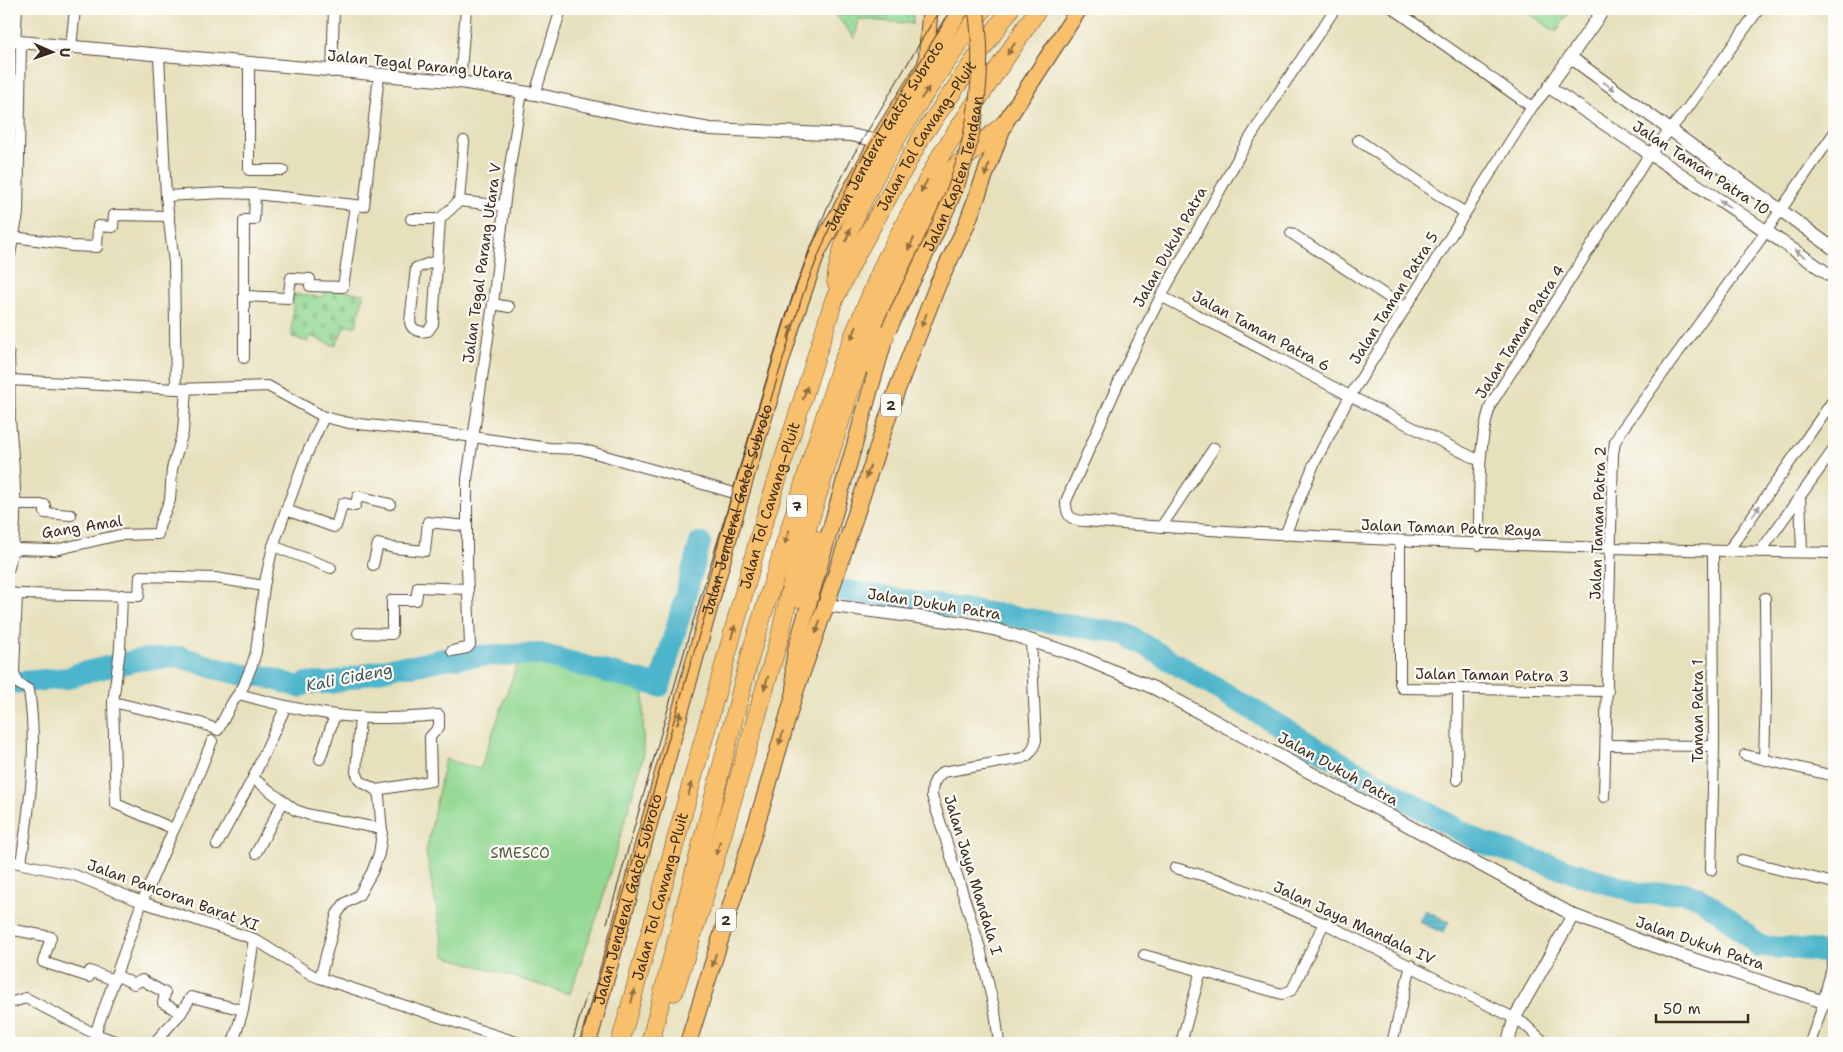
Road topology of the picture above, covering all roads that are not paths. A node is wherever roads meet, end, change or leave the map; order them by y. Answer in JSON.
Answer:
{"nodes":[{"id":1,"x":17,"y":9,"type":"edge"},
{"id":2,"x":75,"y":9,"type":"edge"},
{"id":3,"x":334,"y":9,"type":"edge"},
{"id":4,"x":466,"y":9,"type":"edge"},
{"id":5,"x":560,"y":9,"type":"edge"},
{"id":6,"x":930,"y":9,"type":"edge"},
{"id":7,"x":961,"y":9,"type":"edge"},
{"id":8,"x":976,"y":9,"type":"edge"},
{"id":9,"x":983,"y":9,"type":"edge"},
{"id":10,"x":1010,"y":9,"type":"edge"},
{"id":11,"x":1038,"y":9,"type":"edge"},
{"id":12,"x":1079,"y":9,"type":"edge"},
{"id":13,"x":1335,"y":9,"type":"edge"},
{"id":14,"x":1394,"y":9,"type":"edge"},
{"id":15,"x":1604,"y":9,"type":"edge"},
{"id":16,"x":1759,"y":9,"type":"edge"},
{"id":17,"x":15,"y":42,"type":"edge"},
{"id":18,"x":71,"y":47,"type":"junction"},
{"id":19,"x":159,"y":56,"type":"junction"},
{"id":20,"x":1570,"y":57,"type":"junction"},
{"id":21,"x":926,"y":63,"type":"junction"},
{"id":22,"x":249,"y":64,"type":"junction"},
{"id":23,"x":332,"y":72,"type":"junction"},
{"id":24,"x":379,"y":75,"type":"junction"},
{"id":25,"x":460,"y":82,"type":"junction"},
{"id":26,"x":1549,"y":87,"type":"junction"},
{"id":27,"x":522,"y":92,"type":"junction"},
{"id":28,"x":535,"y":94,"type":"junction"},
{"id":29,"x":1532,"y":107,"type":"junction"},
{"id":30,"x":1004,"y":124,"type":"junction"},
{"id":31,"x":1670,"y":130,"type":"junction"},
{"id":32,"x":1834,"y":133,"type":"edge"},
{"id":33,"x":878,"y":140,"type":"junction"},
{"id":34,"x":1358,"y":140,"type":"dead end"},
{"id":35,"x":464,"y":141,"type":"dead end"},
{"id":36,"x":1650,"y":155,"type":"junction"},
{"id":37,"x":283,"y":170,"type":"dead end"},
{"id":38,"x":255,"y":194,"type":"junction"},
{"id":39,"x":166,"y":196,"type":"junction"},
{"id":40,"x":459,"y":201,"type":"junction"},
{"id":41,"x":356,"y":205,"type":"junction"},
{"id":42,"x":504,"y":206,"type":"junction"},
{"id":43,"x":1780,"y":211,"type":"junction"},
{"id":44,"x":1465,"y":213,"type":"junction"},
{"id":45,"x":169,"y":216,"type":"junction"},
{"id":46,"x":440,"y":218,"type":"junction"},
{"id":47,"x":411,"y":219,"type":"dead end"},
{"id":48,"x":1766,"y":230,"type":"junction"},
{"id":49,"x":1291,"y":233,"type":"dead end"},
{"id":50,"x":13,"y":237,"type":"junction"},
{"id":51,"x":1834,"y":249,"type":"edge"},
{"id":52,"x":9,"y":259,"type":"edge"},
{"id":53,"x":436,"y":261,"type":"junction"},
{"id":54,"x":1834,"y":278,"type":"edge"},
{"id":55,"x":245,"y":296,"type":"junction"},
{"id":56,"x":1161,"y":296,"type":"junction"},
{"id":57,"x":834,"y":300,"type":"junction"},
{"id":58,"x":492,"y":304,"type":"junction"},
{"id":59,"x":509,"y":307,"type":"dead end"},
{"id":60,"x":1405,"y":308,"type":"junction"},
{"id":61,"x":888,"y":333,"type":"junction"},
{"id":62,"x":9,"y":355,"type":"edge"},
{"id":63,"x":244,"y":358,"type":"dead end"},
{"id":64,"x":10,"y":380,"type":"junction"},
{"id":65,"x":181,"y":389,"type":"junction"},
{"id":66,"x":1350,"y":396,"type":"junction"},
{"id":67,"x":1834,"y":399,"type":"edge"},
{"id":68,"x":324,"y":417,"type":"junction"},
{"id":69,"x":473,"y":437,"type":"junction"},
{"id":70,"x":1214,"y":448,"type":"dead end"},
{"id":71,"x":1834,"y":449,"type":"edge"},
{"id":72,"x":1480,"y":461,"type":"junction"},
{"id":73,"x":741,"y":495,"type":"junction"},
{"id":74,"x":1800,"y":496,"type":"junction"},
{"id":75,"x":390,"y":504,"type":"dead end"},
{"id":76,"x":16,"y":505,"type":"junction"},
{"id":77,"x":286,"y":510,"type":"junction"},
{"id":78,"x":71,"y":515,"type":"dead end"},
{"id":79,"x":1069,"y":516,"type":"joint"},
{"id":80,"x":467,"y":526,"type":"junction"},
{"id":81,"x":1161,"y":527,"type":"junction"},
{"id":82,"x":1285,"y":535,"type":"junction"},
{"id":83,"x":1400,"y":542,"type":"junction"},
{"id":84,"x":1479,"y":545,"type":"junction"},
{"id":85,"x":273,"y":546,"type":"junction"},
{"id":86,"x":13,"y":549,"type":"junction"},
{"id":87,"x":1611,"y":549,"type":"junction"},
{"id":88,"x":1713,"y":551,"type":"junction"},
{"id":89,"x":1728,"y":551,"type":"junction"},
{"id":90,"x":1760,"y":552,"type":"junction"},
{"id":91,"x":1802,"y":552,"type":"junction"},
{"id":92,"x":1834,"y":553,"type":"edge"},
{"id":93,"x":373,"y":565,"type":"dead end"},
{"id":94,"x":9,"y":568,"type":"edge"},
{"id":95,"x":331,"y":568,"type":"dead end"},
{"id":96,"x":264,"y":586,"type":"junction"},
{"id":97,"x":468,"y":589,"type":"junction"},
{"id":98,"x":13,"y":593,"type":"edge"},
{"id":99,"x":122,"y":596,"type":"junction"},
{"id":100,"x":1765,"y":598,"type":"dead end"},
{"id":101,"x":826,"y":605,"type":"junction"},
{"id":102,"x":358,"y":632,"type":"dead end"},
{"id":103,"x":780,"y":636,"type":"junction"},
{"id":104,"x":1031,"y":641,"type":"junction"},
{"id":105,"x":452,"y":651,"type":"dead end"},
{"id":106,"x":1458,"y":689,"type":"junction"},
{"id":107,"x":241,"y":690,"type":"junction"},
{"id":108,"x":1608,"y":691,"type":"junction"},
{"id":109,"x":795,"y":692,"type":"junction"},
{"id":110,"x":113,"y":702,"type":"junction"},
{"id":111,"x":286,"y":706,"type":"junction"},
{"id":112,"x":335,"y":715,"type":"junction"},
{"id":113,"x":360,"y":717,"type":"junction"},
{"id":114,"x":212,"y":741,"type":"dead end"},
{"id":115,"x":1606,"y":745,"type":"junction"},
{"id":116,"x":1714,"y":746,"type":"junction"},
{"id":117,"x":1745,"y":755,"type":"dead end"},
{"id":118,"x":320,"y":759,"type":"dead end"},
{"id":119,"x":1764,"y":759,"type":"junction"},
{"id":120,"x":1834,"y":776,"type":"edge"},
{"id":121,"x":253,"y":778,"type":"junction"},
{"id":122,"x":1457,"y":780,"type":"dead end"},
{"id":123,"x":376,"y":790,"type":"junction"},
{"id":124,"x":1604,"y":797,"type":"dead end"},
{"id":125,"x":284,"y":802,"type":"junction"},
{"id":126,"x":174,"y":828,"type":"junction"},
{"id":127,"x":382,"y":829,"type":"junction"},
{"id":128,"x":217,"y":845,"type":"dead end"},
{"id":129,"x":256,"y":853,"type":"dead end"},
{"id":130,"x":1742,"y":860,"type":"dead end"},
{"id":131,"x":9,"y":861,"type":"edge"},
{"id":132,"x":20,"y":863,"type":"junction"},
{"id":133,"x":1175,"y":868,"type":"dead end"},
{"id":134,"x":1711,"y":870,"type":"dead end"},
{"id":135,"x":1834,"y":883,"type":"edge"},
{"id":136,"x":142,"y":902,"type":"junction"},
{"id":137,"x":1573,"y":915,"type":"junction"},
{"id":138,"x":1324,"y":923,"type":"junction"},
{"id":139,"x":9,"y":929,"type":"edge"},
{"id":140,"x":254,"y":939,"type":"junction"},
{"id":141,"x":1144,"y":955,"type":"dead end"},
{"id":142,"x":1834,"y":964,"type":"edge"},
{"id":143,"x":1411,"y":965,"type":"junction"},
{"id":144,"x":1201,"y":971,"type":"junction"},
{"id":145,"x":115,"y":978,"type":"junction"},
{"id":146,"x":320,"y":978,"type":"junction"},
{"id":147,"x":9,"y":1003,"type":"edge"},
{"id":148,"x":1829,"y":1004,"type":"edge"},
{"id":149,"x":243,"y":1010,"type":"junction"},
{"id":150,"x":181,"y":1013,"type":"junction"},
{"id":151,"x":1514,"y":1019,"type":"junction"},
{"id":152,"x":95,"y":1034,"type":"junction"},
{"id":153,"x":120,"y":1043,"type":"edge"},
{"id":154,"x":154,"y":1043,"type":"edge"},
{"id":155,"x":233,"y":1043,"type":"edge"},
{"id":156,"x":519,"y":1043,"type":"edge"},
{"id":157,"x":588,"y":1043,"type":"edge"},
{"id":158,"x":620,"y":1043,"type":"edge"},
{"id":159,"x":650,"y":1043,"type":"edge"},
{"id":160,"x":658,"y":1043,"type":"edge"},
{"id":161,"x":688,"y":1043,"type":"edge"},
{"id":162,"x":999,"y":1043,"type":"edge"},
{"id":163,"x":1182,"y":1043,"type":"edge"},
{"id":164,"x":1392,"y":1043,"type":"edge"},
{"id":165,"x":1508,"y":1043,"type":"edge"},
{"id":166,"x":1545,"y":1043,"type":"edge"},
{"id":167,"x":1810,"y":1043,"type":"edge"}],
"edges":[{"from":1,"to":17,"type":"street"},
{"from":2,"to":18,"type":"street"},
{"from":3,"to":23,"type":"street"},
{"from":4,"to":25,"type":"street"},
{"from":5,"to":28,"type":"street"},
{"from":6,"to":21,"type":"main road"},
{"from":7,"to":21,"type":"highway","name":"Jalan Jenderal Gatot Subroto"},
{"from":8,"to":61,"type":"main road","name":"Jalan Kapten Tendean","bridge":true},
{"from":57,"to":9,"type":"highway","one_way":true},
{"from":10,"to":57,"type":"highway","name":"Jalan Tol Cawang–Pluit","number":"7"},
{"from":11,"to":159,"type":"highway","name":"Jalan Tol Cawang–Pluit","number":"7","one_way":true},
{"from":12,"to":30,"type":"highway","number":"2"},
{"from":13,"to":56,"type":"street","name":"Jalan Dukuh Patra"},
{"from":14,"to":29,"type":"street"},
{"from":15,"to":20,"type":"street"},
{"from":16,"to":31,"type":"street","name":"Jalan Taman Patra 4"},
{"from":17,"to":18,"type":"street","name":"Jalan Tegal Parang Utara"},
{"from":17,"to":50,"type":"street"},
{"from":18,"to":19,"type":"street","name":"Jalan Tegal Parang Utara"},
{"from":19,"to":22,"type":"street","name":"Jalan Tegal Parang Utara"},
{"from":19,"to":39,"type":"street"},
{"from":20,"to":26,"type":"street"},
{"from":20,"to":31,"type":"street","name":"Jalan Taman Patra 10","one_way":true},
{"from":21,"to":33,"type":"highway","name":"Jalan Jenderal Gatot Subroto"},
{"from":22,"to":23,"type":"street","name":"Jalan Tegal Parang Utara"},
{"from":22,"to":37,"type":"street"},
{"from":23,"to":24,"type":"street","name":"Jalan Tegal Parang Utara"},
{"from":24,"to":25,"type":"street","name":"Jalan Tegal Parang Utara"},
{"from":24,"to":41,"type":"street"},
{"from":25,"to":27,"type":"street","name":"Jalan Tegal Parang Utara"},
{"from":26,"to":29,"type":"street","name":"Jalan Taman Patra 5"},
{"from":26,"to":36,"type":"street","name":"Jalan Taman Patra 10"},
{"from":27,"to":28,"type":"street","name":"Jalan Tegal Parang Utara"},
{"from":27,"to":42,"type":"street","name":"Jalan Tegal Parang Utara V"},
{"from":28,"to":33,"type":"street","name":"Jalan Tegal Parang Utara"},
{"from":29,"to":44,"type":"street","name":"Jalan Taman Patra 5"},
{"from":30,"to":101,"type":"highway","number":"2","one_way":true},
{"from":30,"to":103,"type":"highway","one_way":true},
{"from":31,"to":36,"type":"street","name":"Jalan Taman Patra 4"},
{"from":31,"to":43,"type":"street","name":"Jalan Taman Patra 10"},
{"from":32,"to":43,"type":"street","name":"Jalan Taman Patra 2"},
{"from":73,"to":33,"type":"highway","name":"Jalan Jenderal Gatot Subroto","one_way":true},
{"from":34,"to":44,"type":"street"},
{"from":35,"to":40,"type":"street"},
{"from":48,"to":36,"type":"street","name":"Jalan Taman Patra 10","one_way":true},
{"from":36,"to":72,"type":"street","name":"Jalan Taman Patra 4"},
{"from":38,"to":39,"type":"street"},
{"from":38,"to":41,"type":"street"},
{"from":38,"to":55,"type":"street"},
{"from":39,"to":45,"type":"street"},
{"from":40,"to":42,"type":"street"},
{"from":40,"to":46,"type":"street"},
{"from":41,"to":55,"type":"street"},
{"from":42,"to":58,"type":"street","name":"Jalan Tegal Parang Utara V"},
{"from":43,"to":48,"type":"street","name":"Jalan Taman Patra 2"},
{"from":43,"to":51,"type":"street","name":"Jalan Taman Patra 10"},
{"from":44,"to":60,"type":"street","name":"Jalan Taman Patra 5"},
{"from":45,"to":50,"type":"street"},
{"from":45,"to":65,"type":"street"},
{"from":46,"to":47,"type":"street"},
{"from":46,"to":53,"type":"street"},
{"from":54,"to":48,"type":"street","name":"Jalan Taman Patra 10","one_way":true},
{"from":48,"to":87,"type":"street","name":"Jalan Taman Patra 2"},
{"from":49,"to":60,"type":"street"},
{"from":50,"to":52,"type":"street"},
{"from":53,"to":53,"type":"street"},
{"from":55,"to":63,"type":"street"},
{"from":56,"to":66,"type":"street","name":"Jalan Taman Patra 6"},
{"from":56,"to":79,"type":"street","name":"Jalan Dukuh Patra"},
{"from":158,"to":57,"type":"highway","name":"Jalan Tol Cawang–Pluit","number":"7","one_way":true},
{"from":58,"to":59,"type":"street"},
{"from":58,"to":69,"type":"street","name":"Jalan Tegal Parang Utara V"},
{"from":60,"to":66,"type":"street","name":"Jalan Taman Patra 5"},
{"from":61,"to":103,"type":"highway"},
{"from":61,"to":109,"type":"main road"},
{"from":62,"to":64,"type":"street"},
{"from":64,"to":65,"type":"street"},
{"from":64,"to":76,"type":"street"},
{"from":65,"to":68,"type":"street"},
{"from":65,"to":86,"type":"street","name":"Gang Amal"},
{"from":66,"to":72,"type":"street","name":"Jalan Taman Patra 6"},
{"from":66,"to":82,"type":"street","name":"Jalan Taman Patra 5"},
{"from":89,"to":67,"type":"street","one_way":true},
{"from":68,"to":69,"type":"street"},
{"from":68,"to":77,"type":"street"},
{"from":69,"to":73,"type":"street"},
{"from":69,"to":80,"type":"street","name":"Jalan Tegal Parang Utara V"},
{"from":70,"to":81,"type":"street"},
{"from":71,"to":74,"type":"street"},
{"from":72,"to":84,"type":"street","name":"Jalan Taman Patra 4"},
{"from":157,"to":73,"type":"highway","name":"Jalan Jenderal Gatot Subroto","one_way":true},
{"from":74,"to":90,"type":"street"},
{"from":74,"to":91,"type":"street"},
{"from":75,"to":77,"type":"street"},
{"from":76,"to":78,"type":"street"},
{"from":76,"to":86,"type":"street"},
{"from":77,"to":85,"type":"street"},
{"from":79,"to":81,"type":"street","name":"Jalan Taman Patra Raya"},
{"from":80,"to":93,"type":"street"},
{"from":80,"to":97,"type":"street","name":"Jalan Tegal Parang Utara V"},
{"from":81,"to":82,"type":"street","name":"Jalan Taman Patra Raya"},
{"from":82,"to":83,"type":"street","name":"Jalan Taman Patra Raya"},
{"from":83,"to":84,"type":"street","name":"Jalan Taman Patra Raya"},
{"from":83,"to":106,"type":"street","name":"Jalan Taman Patra 3"},
{"from":84,"to":87,"type":"street","name":"Jalan Taman Patra Raya"},
{"from":85,"to":95,"type":"street"},
{"from":85,"to":96,"type":"street"},
{"from":86,"to":94,"type":"street"},
{"from":87,"to":88,"type":"street","name":"Jalan Taman Patra Raya"},
{"from":87,"to":108,"type":"street","name":"Jalan Taman Patra 2"},
{"from":88,"to":89,"type":"street","name":"Jalan Taman Patra Raya"},
{"from":88,"to":116,"type":"street","name":"Taman Patra 1"},
{"from":89,"to":90,"type":"street","name":"Jalan Taman Patra Raya"},
{"from":90,"to":91,"type":"street","name":"Jalan Taman Patra Raya"},
{"from":91,"to":92,"type":"street","name":"Jalan Taman Patra Raya"},
{"from":96,"to":99,"type":"street"},
{"from":96,"to":107,"type":"street"},
{"from":97,"to":102,"type":"street"},
{"from":97,"to":105,"type":"street","name":"Jalan Tegal Parang Utara V"},
{"from":98,"to":99,"type":"street"},
{"from":98,"to":132,"type":"street"},
{"from":99,"to":110,"type":"street"},
{"from":100,"to":119,"type":"street"},
{"from":101,"to":104,"type":"street","name":"Jalan Dukuh Patra"},
{"from":101,"to":109,"type":"highway","number":"2","one_way":true},
{"from":103,"to":160,"type":"highway","one_way":true},
{"from":104,"to":137,"type":"street","name":"Jalan Dukuh Patra"},
{"from":104,"to":162,"type":"street","name":"Jalan Jaya Mandala I"},
{"from":106,"to":108,"type":"street","name":"Jalan Taman Patra 3"},
{"from":106,"to":122,"type":"street"},
{"from":107,"to":110,"type":"street"},
{"from":107,"to":111,"type":"street"},
{"from":108,"to":115,"type":"street","name":"Jalan Taman Patra 2"},
{"from":109,"to":161,"type":"highway","number":"2","one_way":true},
{"from":110,"to":126,"type":"street"},
{"from":111,"to":112,"type":"street"},
{"from":111,"to":121,"type":"street"},
{"from":112,"to":113,"type":"street"},
{"from":112,"to":118,"type":"street"},
{"from":113,"to":123,"type":"street"},
{"from":113,"to":123,"type":"street"},
{"from":114,"to":126,"type":"street"},
{"from":115,"to":116,"type":"street"},
{"from":115,"to":124,"type":"street","name":"Jalan Taman Patra 2"},
{"from":116,"to":134,"type":"street","name":"Taman Patra 1"},
{"from":117,"to":119,"type":"street"},
{"from":119,"to":120,"type":"street"},
{"from":121,"to":125,"type":"street"},
{"from":121,"to":128,"type":"street"},
{"from":123,"to":127,"type":"street"},
{"from":125,"to":127,"type":"street"},
{"from":125,"to":129,"type":"street"},
{"from":126,"to":136,"type":"street"},
{"from":127,"to":146,"type":"street"},
{"from":130,"to":135,"type":"street"},
{"from":131,"to":132,"type":"street","name":"Jalan Pancoran Barat XI"},
{"from":132,"to":136,"type":"street","name":"Jalan Pancoran Barat XI"},
{"from":133,"to":138,"type":"street","name":"Jalan Jaya Mandala IV"},
{"from":136,"to":140,"type":"street","name":"Jalan Pancoran Barat XI"},
{"from":136,"to":145,"type":"street"},
{"from":137,"to":148,"type":"street","name":"Jalan Dukuh Patra"},
{"from":137,"to":151,"type":"street"},
{"from":138,"to":143,"type":"street","name":"Jalan Jaya Mandala IV"},
{"from":138,"to":144,"type":"street"},
{"from":139,"to":145,"type":"street"},
{"from":140,"to":146,"type":"street","name":"Jalan Pancoran Barat XI"},
{"from":140,"to":149,"type":"street"},
{"from":141,"to":144,"type":"street"},
{"from":142,"to":148,"type":"street"},
{"from":143,"to":151,"type":"street","name":"Jalan Jaya Mandala IV"},
{"from":143,"to":164,"type":"street"},
{"from":144,"to":163,"type":"street"},
{"from":145,"to":150,"type":"street"},
{"from":145,"to":152,"type":"street"},
{"from":146,"to":156,"type":"street","name":"Jalan Pancoran Barat XI"},
{"from":147,"to":152,"type":"street"},
{"from":148,"to":167,"type":"street"},
{"from":149,"to":150,"type":"street"},
{"from":149,"to":155,"type":"street"},
{"from":150,"to":154,"type":"street"},
{"from":151,"to":165,"type":"street"},
{"from":151,"to":166,"type":"street","name":"Jalan Jaya Mandala IV"},
{"from":152,"to":153,"type":"street"}]}
